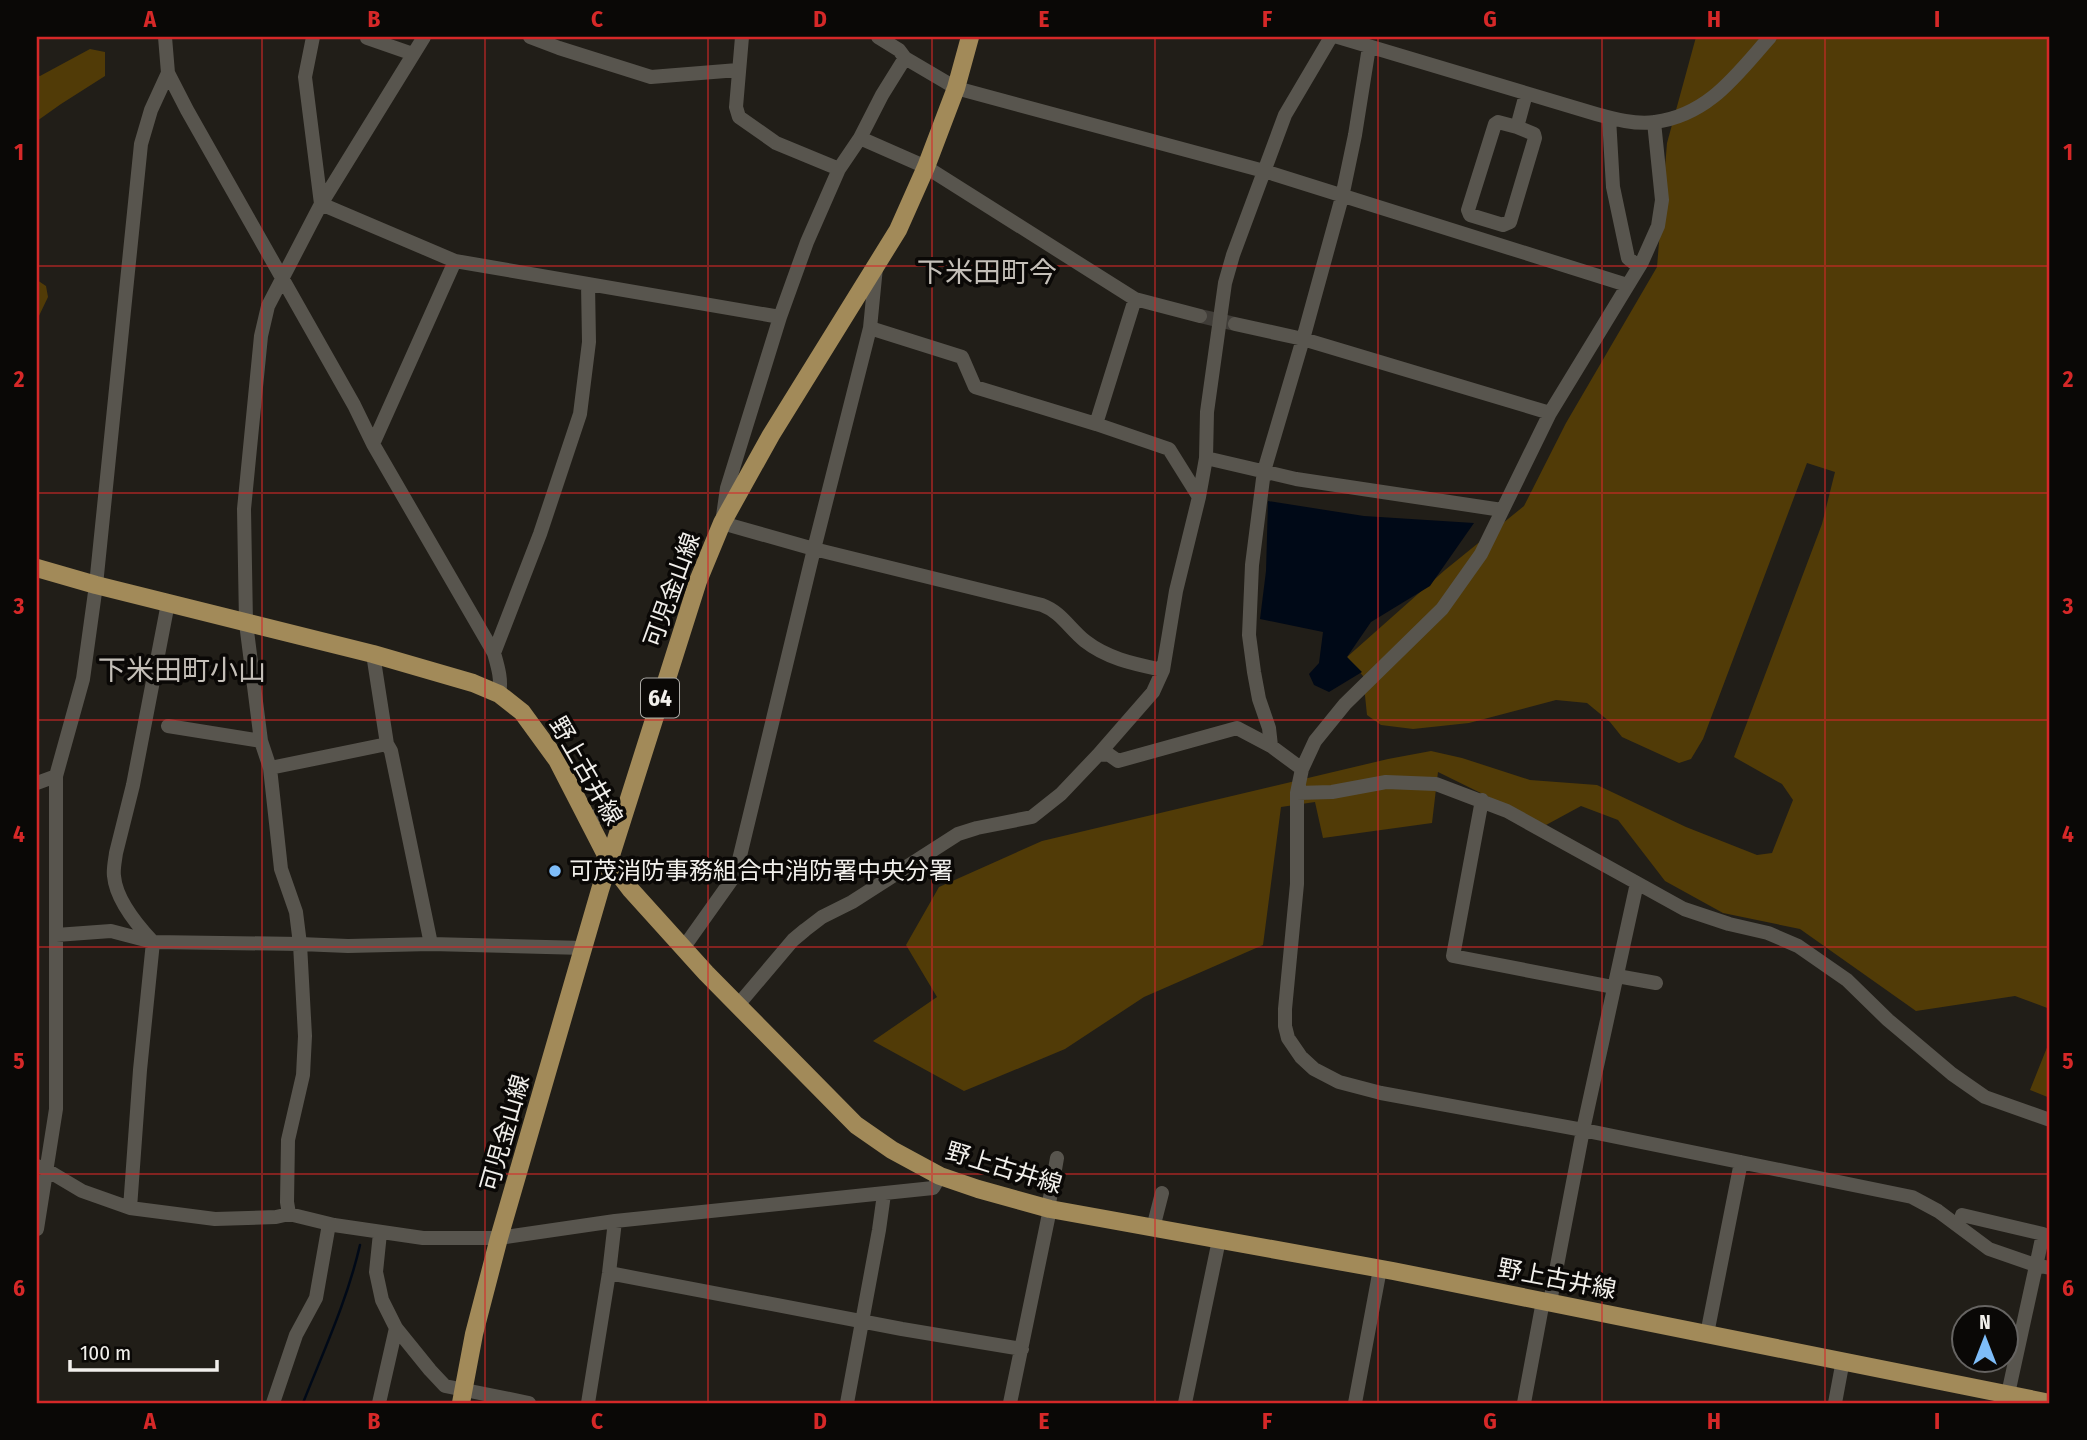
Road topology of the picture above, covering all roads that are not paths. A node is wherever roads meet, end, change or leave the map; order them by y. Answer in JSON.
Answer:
{"nodes":[{"id":1,"x":165,"y":37,"type":"edge"},
{"id":2,"x":313,"y":37,"type":"edge"},
{"id":3,"x":369,"y":37,"type":"edge"},
{"id":4,"x":424,"y":37,"type":"edge"},
{"id":5,"x":530,"y":37,"type":"edge"},
{"id":6,"x":742,"y":37,"type":"edge"},
{"id":7,"x":878,"y":37,"type":"edge"},
{"id":8,"x":970,"y":37,"type":"edge"},
{"id":9,"x":1331,"y":37,"type":"edge"},
{"id":10,"x":1338,"y":37,"type":"edge"},
{"id":11,"x":1770,"y":37,"type":"edge"},
{"id":12,"x":1369,"y":47,"type":"junction"},
{"id":13,"x":413,"y":54,"type":"junction"},
{"id":14,"x":905,"y":58,"type":"junction"},
{"id":15,"x":738,"y":69,"type":"junction"},
{"id":16,"x":168,"y":73,"type":"junction"},
{"id":17,"x":956,"y":88,"type":"junction"},
{"id":18,"x":1526,"y":94,"type":"junction"},
{"id":19,"x":1609,"y":118,"type":"junction"},
{"id":20,"x":1654,"y":122,"type":"junction"},
{"id":21,"x":1517,"y":127,"type":"junction"},
{"id":22,"x":860,"y":138,"type":"junction"},
{"id":23,"x":926,"y":167,"type":"junction"},
{"id":24,"x":839,"y":169,"type":"junction"},
{"id":25,"x":1264,"y":171,"type":"junction"},
{"id":26,"x":1342,"y":197,"type":"junction"},
{"id":27,"x":321,"y":204,"type":"junction"},
{"id":28,"x":454,"y":261,"type":"junction"},
{"id":29,"x":877,"y":262,"type":"junction"},
{"id":30,"x":1639,"y":267,"type":"junction"},
{"id":31,"x":283,"y":278,"type":"junction"},
{"id":32,"x":588,"y":284,"type":"junction"},
{"id":33,"x":1627,"y":285,"type":"junction"},
{"id":34,"x":1135,"y":299,"type":"junction"},
{"id":35,"x":1200,"y":316,"type":"tunnel mouth"},
{"id":36,"x":779,"y":317,"type":"junction"},
{"id":37,"x":1235,"y":324,"type":"tunnel mouth"},
{"id":38,"x":870,"y":328,"type":"junction"},
{"id":39,"x":1303,"y":339,"type":"junction"},
{"id":40,"x":1550,"y":413,"type":"junction"},
{"id":41,"x":1096,"y":424,"type":"junction"},
{"id":42,"x":373,"y":444,"type":"junction"},
{"id":43,"x":1206,"y":458,"type":"junction"},
{"id":44,"x":1264,"y":471,"type":"junction"},
{"id":45,"x":1199,"y":497,"type":"junction"},
{"id":46,"x":1502,"y":510,"type":"junction"},
{"id":47,"x":722,"y":523,"type":"junction"},
{"id":48,"x":814,"y":549,"type":"junction"},
{"id":49,"x":37,"y":568,"type":"edge"},
{"id":50,"x":96,"y":585,"type":"junction"},
{"id":51,"x":168,"y":603,"type":"junction"},
{"id":52,"x":246,"y":623,"type":"junction"},
{"id":53,"x":494,"y":653,"type":"junction"},
{"id":54,"x":373,"y":654,"type":"junction"},
{"id":55,"x":1163,"y":670,"type":"junction"},
{"id":56,"x":499,"y":694,"type":"junction"},
{"id":57,"x":168,"y":726,"type":"dead end"},
{"id":58,"x":261,"y":741,"type":"junction"},
{"id":59,"x":387,"y":744,"type":"junction"},
{"id":60,"x":1271,"y":746,"type":"junction"},
{"id":61,"x":1098,"y":755,"type":"junction"},
{"id":62,"x":270,"y":768,"type":"junction"},
{"id":63,"x":1302,"y":769,"type":"junction"},
{"id":64,"x":57,"y":776,"type":"junction"},
{"id":65,"x":37,"y":783,"type":"edge"},
{"id":66,"x":1297,"y":793,"type":"junction"},
{"id":67,"x":1482,"y":800,"type":"junction"},
{"id":68,"x":627,"y":805,"type":"junction"},
{"id":69,"x":586,"y":817,"type":"junction"},
{"id":70,"x":609,"y":861,"type":"junction"},
{"id":71,"x":1637,"y":883,"type":"junction"},
{"id":72,"x":56,"y":935,"type":"junction"},
{"id":73,"x":153,"y":942,"type":"junction"},
{"id":74,"x":300,"y":943,"type":"junction"},
{"id":75,"x":431,"y":944,"type":"junction"},
{"id":76,"x":684,"y":947,"type":"junction"},
{"id":77,"x":584,"y":948,"type":"junction"},
{"id":78,"x":1615,"y":982,"type":"junction"},
{"id":79,"x":1656,"y":983,"type":"dead end"},
{"id":80,"x":738,"y":1005,"type":"junction"},
{"id":81,"x":2050,"y":1120,"type":"edge"},
{"id":82,"x":1583,"y":1130,"type":"junction"},
{"id":83,"x":1057,"y":1158,"type":"dead end"},
{"id":84,"x":1741,"y":1162,"type":"junction"},
{"id":85,"x":41,"y":1168,"type":"edge"},
{"id":86,"x":940,"y":1176,"type":"junction"},
{"id":87,"x":1162,"y":1193,"type":"dead end"},
{"id":88,"x":884,"y":1194,"type":"junction"},
{"id":89,"x":130,"y":1208,"type":"junction"},
{"id":90,"x":1049,"y":1209,"type":"junction"},
{"id":91,"x":289,"y":1214,"type":"junction"},
{"id":92,"x":1962,"y":1215,"type":"dead end"},
{"id":93,"x":615,"y":1221,"type":"junction"},
{"id":94,"x":329,"y":1224,"type":"junction"},
{"id":95,"x":1153,"y":1228,"type":"junction"},
{"id":96,"x":37,"y":1229,"type":"edge"},
{"id":97,"x":380,"y":1233,"type":"junction"},
{"id":98,"x":499,"y":1238,"type":"junction"},
{"id":99,"x":1219,"y":1240,"type":"junction"},
{"id":100,"x":2035,"y":1265,"type":"junction"},
{"id":101,"x":2050,"y":1268,"type":"edge"},
{"id":102,"x":1380,"y":1269,"type":"junction"},
{"id":103,"x":609,"y":1273,"type":"junction"},
{"id":104,"x":1547,"y":1302,"type":"junction"},
{"id":105,"x":863,"y":1322,"type":"junction"},
{"id":106,"x":396,"y":1328,"type":"junction"},
{"id":107,"x":1707,"y":1334,"type":"junction"},
{"id":108,"x":1021,"y":1349,"type":"junction"},
{"id":109,"x":1843,"y":1360,"type":"junction"},
{"id":110,"x":462,"y":1397,"type":"edge"},
{"id":111,"x":2007,"y":1399,"type":"edge"},
{"id":112,"x":274,"y":1403,"type":"edge"},
{"id":113,"x":379,"y":1403,"type":"edge"},
{"id":114,"x":529,"y":1403,"type":"edge"},
{"id":115,"x":588,"y":1403,"type":"edge"},
{"id":116,"x":848,"y":1403,"type":"edge"},
{"id":117,"x":1010,"y":1403,"type":"edge"},
{"id":118,"x":1185,"y":1403,"type":"edge"},
{"id":119,"x":1355,"y":1403,"type":"edge"},
{"id":120,"x":1524,"y":1403,"type":"edge"},
{"id":121,"x":1835,"y":1403,"type":"edge"},
{"id":122,"x":2050,"y":1403,"type":"edge"}],
"edges":[{"from":1,"to":16,"type":"street"},
{"from":2,"to":27,"type":"street"},
{"from":3,"to":13,"type":"street"},
{"from":4,"to":13,"type":"street"},
{"from":5,"to":15,"type":"street"},
{"from":6,"to":15,"type":"street"},
{"from":7,"to":14,"type":"street"},
{"from":8,"to":17,"type":"main road","name":"可児金山線","number":"64"},
{"from":9,"to":25,"type":"street"},
{"from":10,"to":12,"type":"street"},
{"from":11,"to":20,"type":"street"},
{"from":12,"to":18,"type":"street"},
{"from":12,"to":26,"type":"street"},
{"from":13,"to":27,"type":"street"},
{"from":14,"to":17,"type":"street"},
{"from":14,"to":22,"type":"street"},
{"from":15,"to":24,"type":"street"},
{"from":16,"to":31,"type":"street"},
{"from":16,"to":50,"type":"street"},
{"from":17,"to":23,"type":"main road","name":"可児金山線","number":"64"},
{"from":17,"to":25,"type":"street"},
{"from":18,"to":19,"type":"street"},
{"from":18,"to":21,"type":"street"},
{"from":19,"to":20,"type":"street"},
{"from":19,"to":30,"type":"street"},
{"from":20,"to":30,"type":"street"},
{"from":21,"to":21,"type":"street"},
{"from":22,"to":23,"type":"street"},
{"from":22,"to":24,"type":"street"},
{"from":23,"to":29,"type":"main road","name":"可児金山線","number":"64"},
{"from":23,"to":34,"type":"street"},
{"from":24,"to":36,"type":"street"},
{"from":25,"to":26,"type":"street"},
{"from":25,"to":43,"type":"street"},
{"from":26,"to":33,"type":"street"},
{"from":26,"to":39,"type":"street"},
{"from":27,"to":28,"type":"street"},
{"from":27,"to":31,"type":"street"},
{"from":28,"to":32,"type":"street"},
{"from":28,"to":42,"type":"street"},
{"from":29,"to":38,"type":"street"},
{"from":29,"to":47,"type":"main road","name":"可児金山線","number":"64"},
{"from":30,"to":33,"type":"street"},
{"from":31,"to":42,"type":"street"},
{"from":31,"to":52,"type":"street"},
{"from":32,"to":36,"type":"street"},
{"from":32,"to":53,"type":"street"},
{"from":33,"to":40,"type":"street"},
{"from":34,"to":35,"type":"street"},
{"from":34,"to":41,"type":"street"},
{"from":36,"to":47,"type":"street"},
{"from":37,"to":39,"type":"street"},
{"from":38,"to":41,"type":"street"},
{"from":38,"to":48,"type":"street"},
{"from":39,"to":40,"type":"street"},
{"from":39,"to":44,"type":"street"},
{"from":40,"to":46,"type":"street"},
{"from":41,"to":45,"type":"street"},
{"from":42,"to":53,"type":"street"},
{"from":43,"to":44,"type":"street"},
{"from":43,"to":45,"type":"street"},
{"from":44,"to":46,"type":"street"},
{"from":44,"to":60,"type":"street"},
{"from":45,"to":55,"type":"street"},
{"from":46,"to":63,"type":"street"},
{"from":47,"to":48,"type":"street"},
{"from":47,"to":68,"type":"main road","name":"可児金山線","number":"64"},
{"from":48,"to":55,"type":"street"},
{"from":48,"to":76,"type":"street"},
{"from":49,"to":50,"type":"main road","name":"野上古井線"},
{"from":50,"to":51,"type":"main road","name":"野上古井線"},
{"from":50,"to":64,"type":"street"},
{"from":51,"to":52,"type":"main road","name":"野上古井線"},
{"from":51,"to":73,"type":"street"},
{"from":52,"to":54,"type":"main road","name":"野上古井線"},
{"from":52,"to":58,"type":"street"},
{"from":53,"to":56,"type":"street"},
{"from":54,"to":56,"type":"main road","name":"野上古井線"},
{"from":54,"to":59,"type":"street"},
{"from":55,"to":61,"type":"street"},
{"from":56,"to":69,"type":"main road","name":"野上古井線"},
{"from":57,"to":58,"type":"street"},
{"from":58,"to":62,"type":"street"},
{"from":59,"to":62,"type":"street"},
{"from":59,"to":75,"type":"street"},
{"from":60,"to":61,"type":"street"},
{"from":60,"to":63,"type":"street"},
{"from":61,"to":80,"type":"street"},
{"from":62,"to":74,"type":"street"},
{"from":63,"to":66,"type":"street"},
{"from":64,"to":65,"type":"street"},
{"from":64,"to":72,"type":"street"},
{"from":66,"to":67,"type":"street"},
{"from":66,"to":82,"type":"street"},
{"from":67,"to":71,"type":"street"},
{"from":67,"to":78,"type":"street"},
{"from":68,"to":69,"type":"street"},
{"from":68,"to":70,"type":"main road","name":"可児金山線","number":"64"},
{"from":69,"to":70,"type":"main road","name":"野上古井線"},
{"from":70,"to":76,"type":"main road","name":"野上古井線"},
{"from":70,"to":77,"type":"main road","name":"可児金山線","number":"64"},
{"from":71,"to":78,"type":"street"},
{"from":71,"to":81,"type":"street"},
{"from":72,"to":73,"type":"street"},
{"from":72,"to":85,"type":"street"},
{"from":73,"to":74,"type":"street"},
{"from":73,"to":89,"type":"street"},
{"from":74,"to":75,"type":"street"},
{"from":74,"to":91,"type":"street"},
{"from":75,"to":77,"type":"street"},
{"from":76,"to":80,"type":"main road","name":"野上古井線"},
{"from":77,"to":98,"type":"main road","name":"可児金山線","number":"64"},
{"from":78,"to":79,"type":"street"},
{"from":78,"to":82,"type":"street"},
{"from":80,"to":86,"type":"main road","name":"野上古井線"},
{"from":82,"to":84,"type":"street"},
{"from":82,"to":104,"type":"street"},
{"from":83,"to":90,"type":"street"},
{"from":84,"to":100,"type":"street"},
{"from":84,"to":107,"type":"street"},
{"from":85,"to":89,"type":"street"},
{"from":85,"to":96,"type":"street"},
{"from":86,"to":88,"type":"street"},
{"from":86,"to":90,"type":"main road","name":"野上古井線"},
{"from":87,"to":95,"type":"street"},
{"from":88,"to":93,"type":"street"},
{"from":88,"to":105,"type":"street"},
{"from":89,"to":91,"type":"street"},
{"from":90,"to":95,"type":"main road","name":"野上古井線"},
{"from":90,"to":108,"type":"street"},
{"from":91,"to":94,"type":"street"},
{"from":92,"to":100,"type":"street"},
{"from":93,"to":98,"type":"street"},
{"from":93,"to":103,"type":"street"},
{"from":94,"to":97,"type":"street"},
{"from":94,"to":112,"type":"street"},
{"from":95,"to":99,"type":"main road","name":"野上古井線"},
{"from":97,"to":98,"type":"street"},
{"from":97,"to":106,"type":"street"},
{"from":98,"to":110,"type":"main road","name":"可児金山線","number":"64"},
{"from":99,"to":102,"type":"main road","name":"野上古井線"},
{"from":99,"to":118,"type":"street"},
{"from":100,"to":101,"type":"street"},
{"from":100,"to":111,"type":"street"},
{"from":102,"to":104,"type":"main road","name":"野上古井線"},
{"from":102,"to":119,"type":"street"},
{"from":103,"to":105,"type":"street"},
{"from":103,"to":115,"type":"street"},
{"from":104,"to":107,"type":"main road","name":"野上古井線"},
{"from":104,"to":120,"type":"street"},
{"from":105,"to":108,"type":"street"},
{"from":105,"to":116,"type":"street"},
{"from":106,"to":110,"type":"street"},
{"from":106,"to":113,"type":"street"},
{"from":107,"to":109,"type":"main road","name":"野上古井線"},
{"from":108,"to":117,"type":"street"},
{"from":109,"to":111,"type":"main road","name":"野上古井線"},
{"from":109,"to":121,"type":"street"},
{"from":110,"to":114,"type":"street"},
{"from":111,"to":122,"type":"main road","name":"野上古井線"}]}
